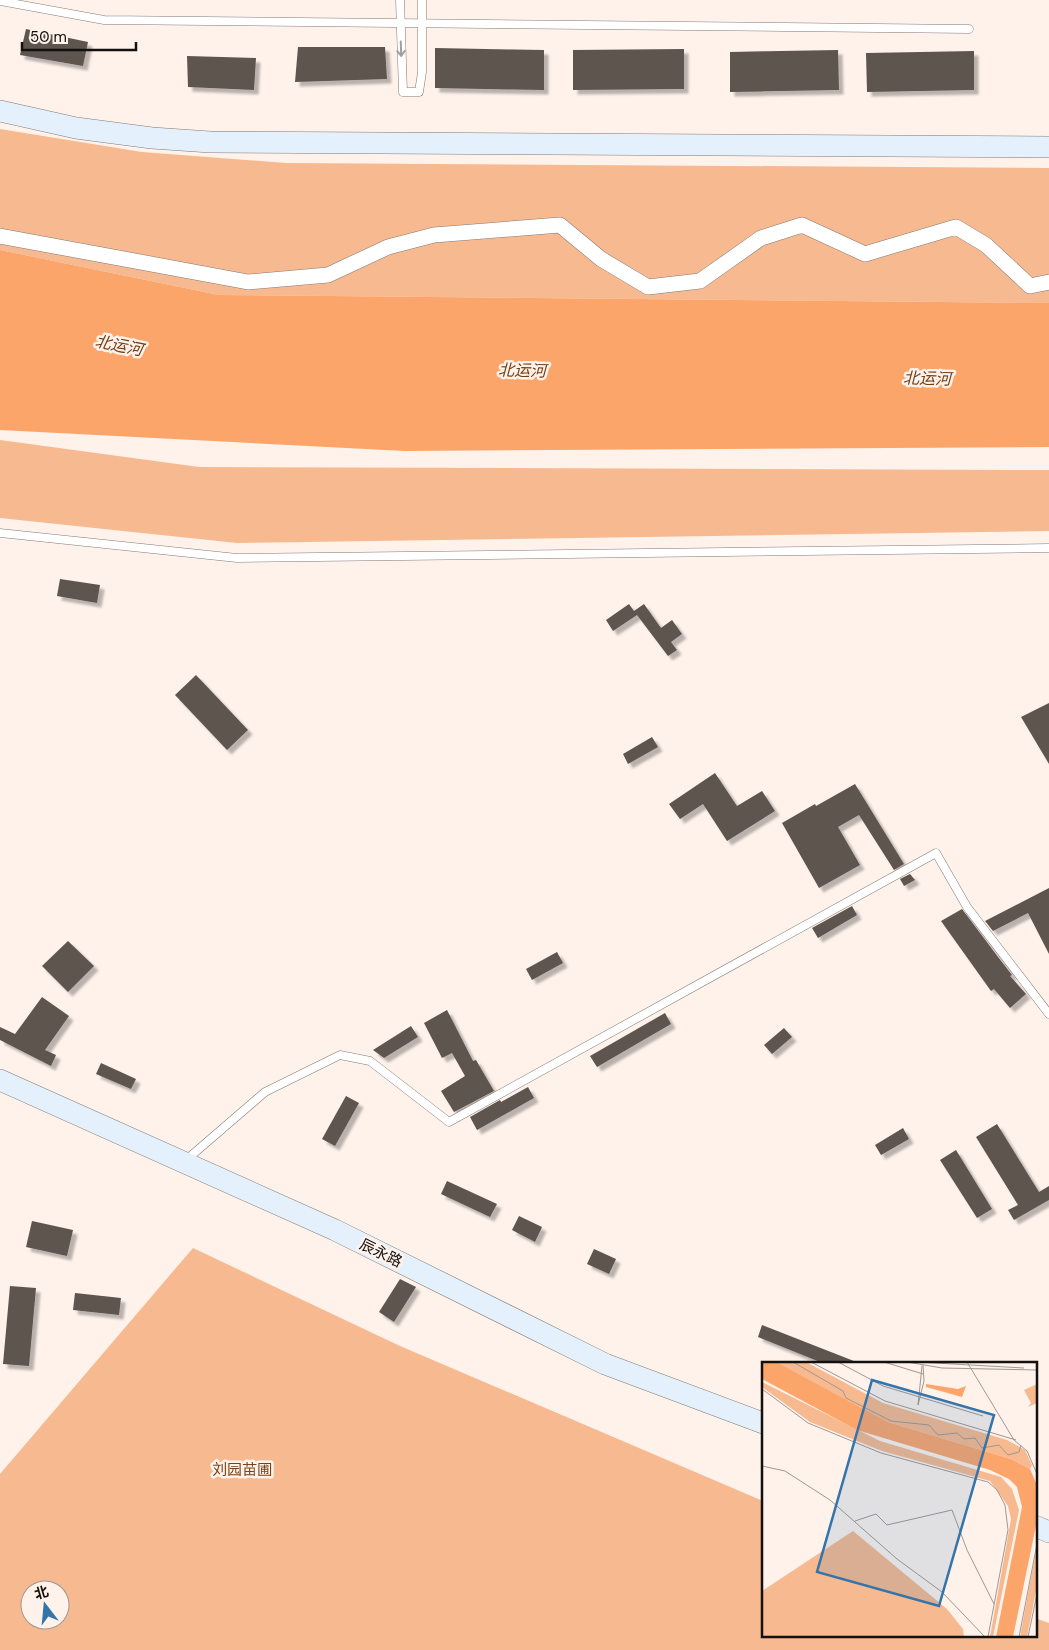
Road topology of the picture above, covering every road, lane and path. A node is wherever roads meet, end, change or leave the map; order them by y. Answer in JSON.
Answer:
{"nodes":[{"id":1,"x":400,"y":0,"type":"edge"},
{"id":2,"x":422,"y":0,"type":"edge"},
{"id":3,"x":0,"y":1,"type":"edge"},
{"id":4,"x":400,"y":23,"type":"junction"},
{"id":5,"x":422,"y":23,"type":"junction"},
{"id":6,"x":969,"y":29,"type":"dead end"},
{"id":7,"x":0,"y":112,"type":"edge"},
{"id":8,"x":1049,"y":146,"type":"edge"},
{"id":9,"x":0,"y":236,"type":"edge"},
{"id":10,"x":1049,"y":282,"type":"edge"},
{"id":11,"x":0,"y":533,"type":"edge"},
{"id":12,"x":1049,"y":548,"type":"edge"},
{"id":13,"x":1049,"y":1014,"type":"edge"},
{"id":14,"x":0,"y":1080,"type":"edge"},
{"id":15,"x":183,"y":1162,"type":"junction"},
{"id":16,"x":762,"y":1424,"type":"edge"},
{"id":17,"x":1036,"y":1526,"type":"edge"},
{"id":18,"x":1049,"y":1532,"type":"edge"}],
"edges":[{"from":1,"to":4,"type":"lane"},
{"from":2,"to":5,"type":"lane"},
{"from":3,"to":4,"type":"lane"},
{"from":4,"to":5,"type":"lane"},
{"from":4,"to":5,"type":"lane","one_way":true},
{"from":5,"to":6,"type":"lane"},
{"from":7,"to":8,"type":"street"},
{"from":9,"to":10,"type":"street"},
{"from":11,"to":12,"type":"lane"},
{"from":13,"to":15,"type":"lane"},
{"from":14,"to":15,"type":"street","name":"辰永路"},
{"from":15,"to":16,"type":"street","name":"辰永路"},
{"from":17,"to":18,"type":"street"}]}
